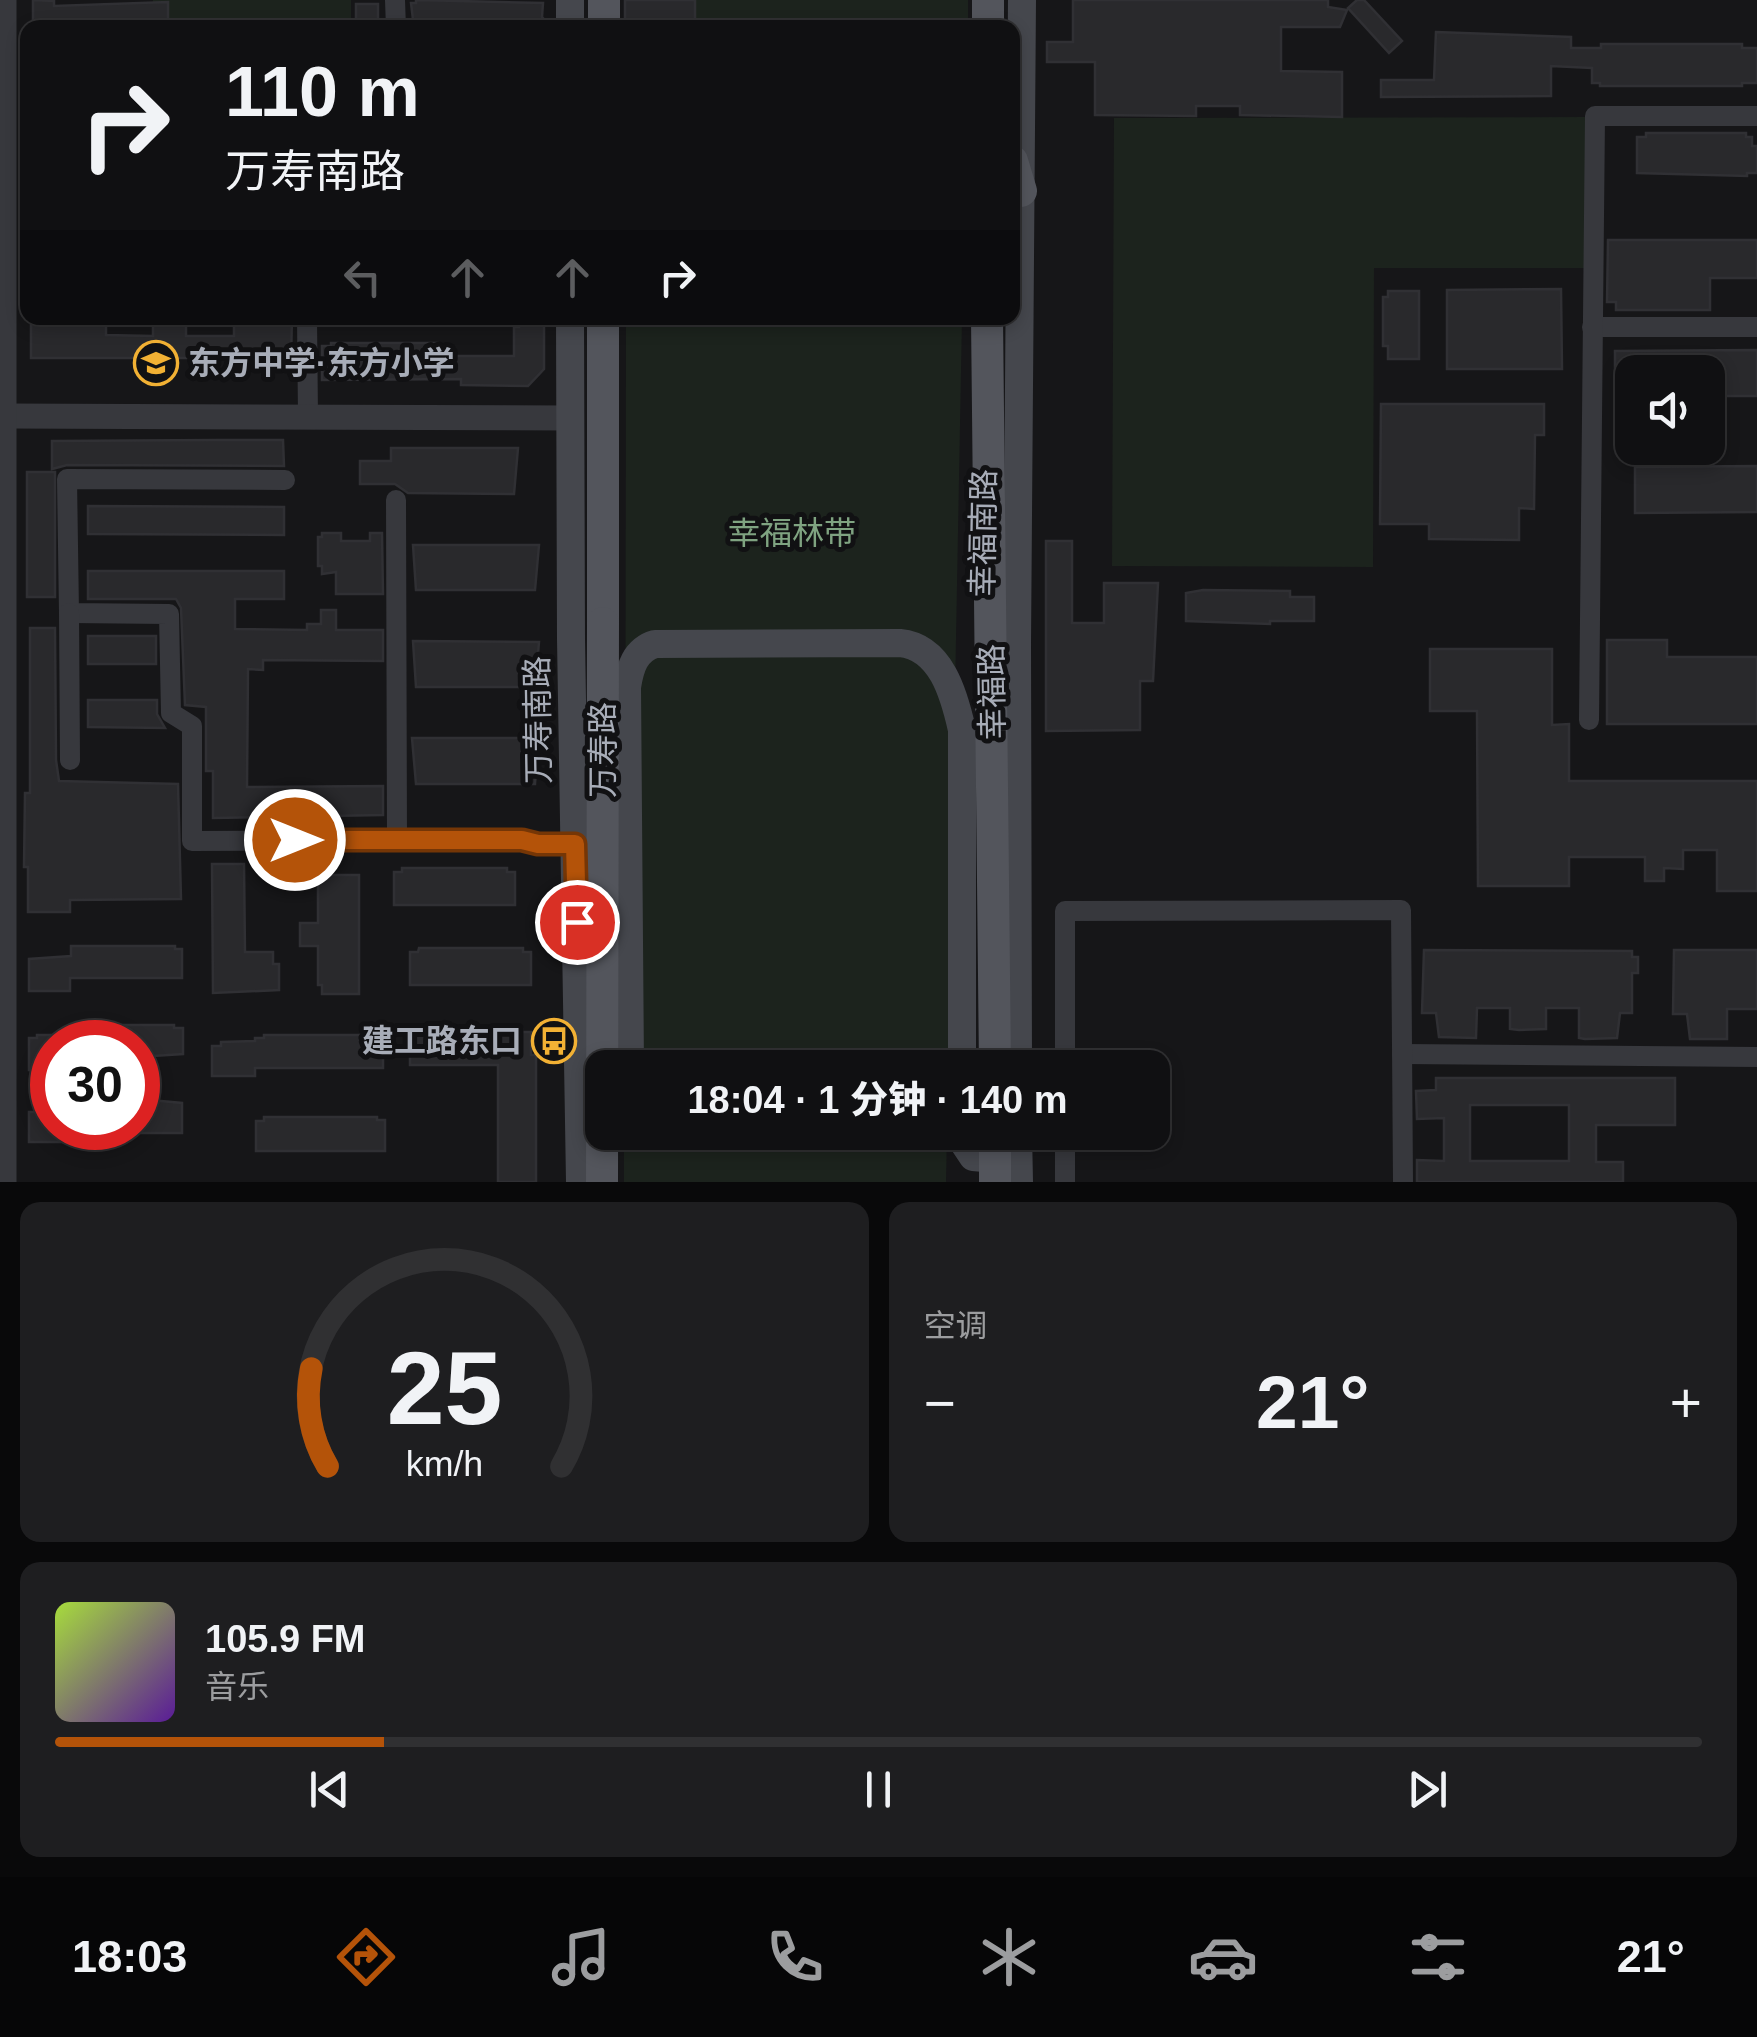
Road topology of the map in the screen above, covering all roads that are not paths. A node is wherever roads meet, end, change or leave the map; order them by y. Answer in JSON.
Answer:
{"nodes":[{"id":1,"x":4,"y":0,"type":"edge"},
{"id":2,"x":1022,"y":0,"type":"edge"},
{"id":3,"x":1020,"y":70,"type":"edge"},
{"id":4,"x":1757,"y":116,"type":"edge"},
{"id":5,"x":308,"y":325,"type":"edge"},
{"id":6,"x":570,"y":325,"type":"edge"},
{"id":7,"x":603,"y":325,"type":"edge"},
{"id":8,"x":987,"y":325,"type":"edge"},
{"id":9,"x":1017,"y":325,"type":"edge"},
{"id":10,"x":1592,"y":327,"type":"junction"},
{"id":11,"x":1757,"y":327,"type":"edge"},
{"id":12,"x":6,"y":416,"type":"junction"},
{"id":13,"x":308,"y":417,"type":"junction"},
{"id":14,"x":570,"y":418,"type":"junction"},
{"id":15,"x":286,"y":480,"type":"dead end"},
{"id":16,"x":396,"y":500,"type":"dead end"},
{"id":17,"x":68,"y":613,"type":"junction"},
{"id":18,"x":3,"y":622,"type":"edge"},
{"id":19,"x":1589,"y":720,"type":"dead end"},
{"id":20,"x":70,"y":760,"type":"dead end"},
{"id":21,"x":398,"y":840,"type":"junction"},
{"id":22,"x":575,"y":844,"type":"junction"},
{"id":23,"x":588,"y":1050,"type":"edge"},
{"id":24,"x":630,"y":1050,"type":"edge"},
{"id":25,"x":962,"y":1050,"type":"edge"},
{"id":26,"x":994,"y":1050,"type":"edge"},
{"id":27,"x":1018,"y":1050,"type":"edge"},
{"id":28,"x":1065,"y":1050,"type":"edge"},
{"id":29,"x":1402,"y":1054,"type":"junction"},
{"id":30,"x":1757,"y":1057,"type":"edge"},
{"id":31,"x":585,"y":1146,"type":"edge"},
{"id":32,"x":968,"y":1150,"type":"edge"},
{"id":33,"x":1066,"y":1150,"type":"edge"},
{"id":34,"x":1013,"y":1164,"type":"edge"},
{"id":35,"x":4,"y":1182,"type":"edge"},
{"id":36,"x":580,"y":1182,"type":"edge"},
{"id":37,"x":602,"y":1182,"type":"edge"},
{"id":38,"x":1066,"y":1182,"type":"edge"},
{"id":39,"x":1402,"y":1182,"type":"edge"}],
"edges":[{"from":1,"to":12,"type":"street"},
{"from":2,"to":3,"type":"main road","name":"幸福南路"},
{"from":4,"to":10,"type":"street"},
{"from":5,"to":13,"type":"street"},
{"from":6,"to":14,"type":"main road","name":"万寿南路"},
{"from":7,"to":37,"type":"main road","name":"万寿路","bridge":true},
{"from":8,"to":26,"type":"main road","name":"幸福路"},
{"from":9,"to":27,"type":"main road","name":"幸福南路"},
{"from":10,"to":11,"type":"street"},
{"from":10,"to":19,"type":"street"},
{"from":12,"to":13,"type":"street"},
{"from":12,"to":18,"type":"street"},
{"from":13,"to":14,"type":"street"},
{"from":14,"to":22,"type":"main road","name":"万寿南路"},
{"from":15,"to":17,"type":"street"},
{"from":16,"to":21,"type":"street"},
{"from":17,"to":20,"type":"street"},
{"from":17,"to":21,"type":"street"},
{"from":18,"to":35,"type":"street"},
{"from":21,"to":22,"type":"street"},
{"from":22,"to":23,"type":"main road","name":"万寿南路"},
{"from":24,"to":25,"type":"main road"},
{"from":28,"to":29,"type":"street"},
{"from":29,"to":30,"type":"street"},
{"from":29,"to":39,"type":"street"},
{"from":31,"to":36,"type":"main road","name":"万寿南路"},
{"from":32,"to":34,"type":"main road"},
{"from":33,"to":38,"type":"street"}]}
